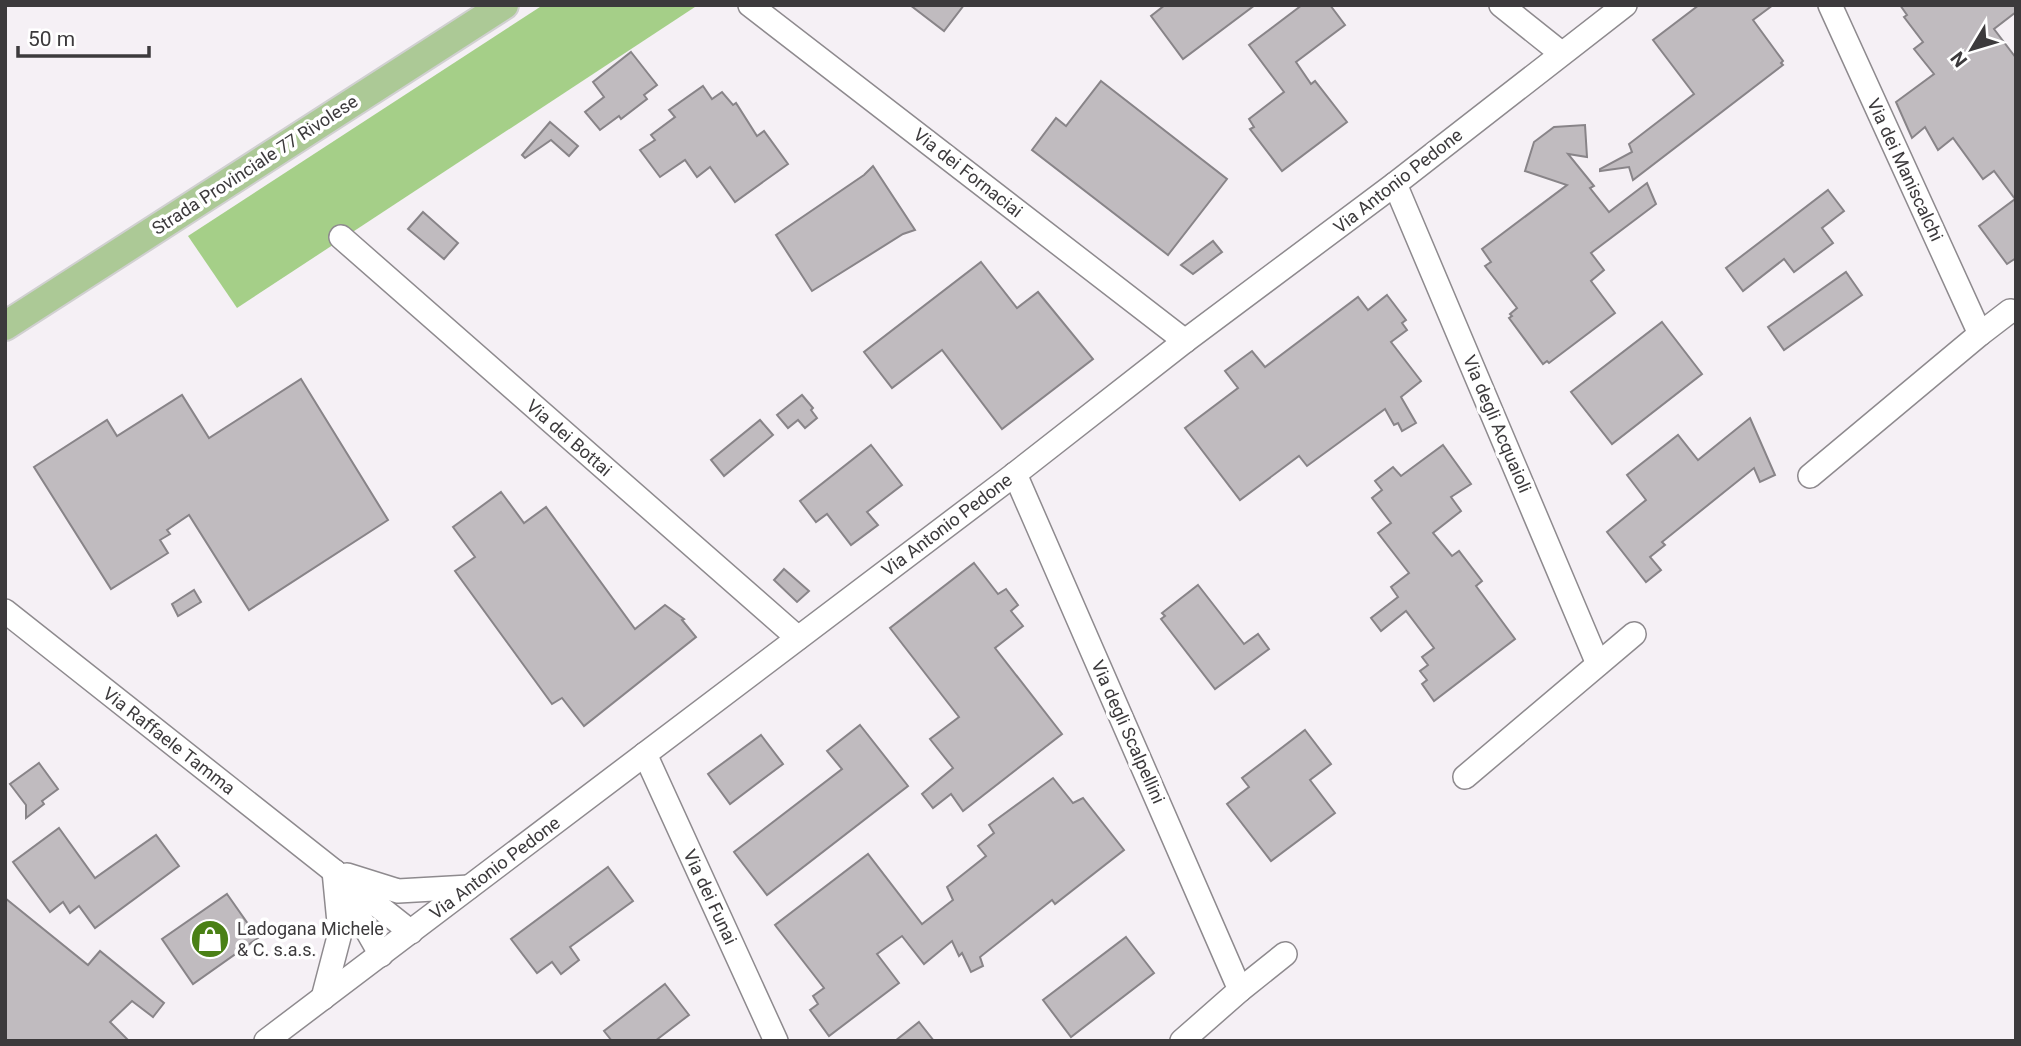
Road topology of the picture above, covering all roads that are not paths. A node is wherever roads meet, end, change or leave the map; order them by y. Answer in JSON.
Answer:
{"nodes":[{"id":1,"x":504,"y":5,"type":"edge"},
{"id":2,"x":750,"y":5,"type":"edge"},
{"id":3,"x":1502,"y":5,"type":"edge"},
{"id":4,"x":1625,"y":5,"type":"edge"},
{"id":5,"x":1829,"y":5,"type":"edge"},
{"id":6,"x":1561,"y":53,"type":"junction"},
{"id":7,"x":1395,"y":184,"type":"junction"},
{"id":8,"x":341,"y":237,"type":"dead end"},
{"id":9,"x":2010,"y":311,"type":"dead end"},
{"id":10,"x":5,"y":326,"type":"edge"},
{"id":11,"x":1980,"y":334,"type":"junction"},
{"id":12,"x":1185,"y":341,"type":"junction"},
{"id":13,"x":1015,"y":474,"type":"junction"},
{"id":14,"x":1810,"y":476,"type":"dead end"},
{"id":15,"x":5,"y":611,"type":"edge"},
{"id":16,"x":1634,"y":634,"type":"dead end"},
{"id":17,"x":798,"y":638,"type":"junction"},
{"id":18,"x":1598,"y":664,"type":"junction"},
{"id":19,"x":645,"y":754,"type":"junction"},
{"id":20,"x":1465,"y":777,"type":"dead end"},
{"id":21,"x":334,"y":871,"type":"junction"},
{"id":22,"x":469,"y":887,"type":"junction"},
{"id":23,"x":411,"y":932,"type":"junction"},
{"id":24,"x":1285,"y":954,"type":"dead end"},
{"id":25,"x":381,"y":955,"type":"junction"},
{"id":26,"x":1240,"y":990,"type":"junction"},
{"id":27,"x":323,"y":998,"type":"junction"},
{"id":28,"x":266,"y":1041,"type":"edge"},
{"id":29,"x":776,"y":1041,"type":"edge"},
{"id":30,"x":1182,"y":1041,"type":"edge"}],
"edges":[{"from":1,"to":10,"type":"main road","name":"Strada Provinciale 77 Rivolese"},
{"from":2,"to":12,"type":"street","name":"Via dei Fornaciai"},
{"from":3,"to":6,"type":"street"},
{"from":4,"to":6,"type":"street","name":"Via Antonio Pedone"},
{"from":5,"to":11,"type":"street","name":"Via dei Maniscalchi"},
{"from":6,"to":7,"type":"street","name":"Via Antonio Pedone"},
{"from":7,"to":12,"type":"street","name":"Via Antonio Pedone"},
{"from":7,"to":18,"type":"street","name":"Via degli Acquaioli"},
{"from":8,"to":17,"type":"street","name":"Via dei Bottai"},
{"from":9,"to":11,"type":"street"},
{"from":11,"to":14,"type":"street"},
{"from":12,"to":13,"type":"street","name":"Via Antonio Pedone"},
{"from":13,"to":17,"type":"street","name":"Via Antonio Pedone"},
{"from":13,"to":26,"type":"street","name":"Via degli Scalpellini"},
{"from":15,"to":21,"type":"street","name":"Via Raffaele Tamma"},
{"from":16,"to":18,"type":"street"},
{"from":17,"to":19,"type":"street","name":"Via Antonio Pedone"},
{"from":18,"to":20,"type":"street"},
{"from":19,"to":22,"type":"street","name":"Via Antonio Pedone"},
{"from":19,"to":29,"type":"street","name":"Via dei Funai"},
{"from":21,"to":22,"type":"street"},
{"from":21,"to":23,"type":"street","name":"Via Raffaele Tamma"},
{"from":21,"to":25,"type":"street"},
{"from":21,"to":27,"type":"street"},
{"from":22,"to":23,"type":"street","name":"Via Antonio Pedone"},
{"from":23,"to":25,"type":"street","name":"Via Antonio Pedone"},
{"from":24,"to":26,"type":"street"},
{"from":25,"to":27,"type":"street","name":"Via Antonio Pedone"},
{"from":26,"to":30,"type":"street"},
{"from":27,"to":28,"type":"street","name":"Via Antonio Pedone"}]}
